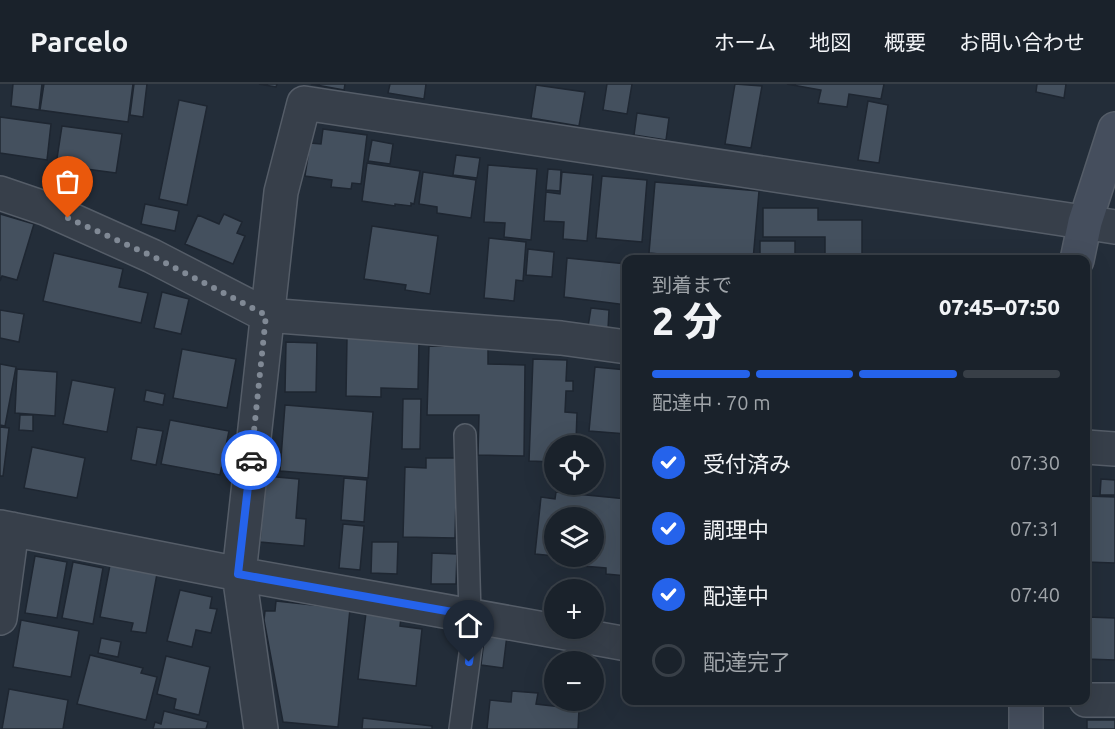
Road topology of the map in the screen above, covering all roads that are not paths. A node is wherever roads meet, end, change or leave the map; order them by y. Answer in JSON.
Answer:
{"nodes":[{"id":1,"x":1115,"y":129,"type":"edge"},
{"id":2,"x":0,"y":193,"type":"edge"},
{"id":3,"x":1100,"y":225,"type":"edge"},
{"id":4,"x":1080,"y":255,"type":"edge"},
{"id":5,"x":266,"y":315,"type":"junction"},
{"id":6,"x":622,"y":346,"type":"edge"},
{"id":7,"x":465,"y":435,"type":"dead end"},
{"id":8,"x":1090,"y":447,"type":"edge"},
{"id":9,"x":1115,"y":449,"type":"edge"},
{"id":10,"x":6,"y":528,"type":"edge"},
{"id":11,"x":238,"y":574,"type":"junction"},
{"id":12,"x":472,"y":616,"type":"junction"},
{"id":13,"x":0,"y":618,"type":"edge"},
{"id":14,"x":622,"y":643,"type":"edge"},
{"id":15,"x":1090,"y":699,"type":"edge"},
{"id":16,"x":1115,"y":700,"type":"edge"},
{"id":17,"x":1026,"y":705,"type":"edge"},
{"id":18,"x":261,"y":729,"type":"edge"},
{"id":19,"x":460,"y":729,"type":"edge"},
{"id":20,"x":1026,"y":729,"type":"edge"}],
"edges":[{"from":1,"to":3,"type":"street"},
{"from":2,"to":5,"type":"street"},
{"from":3,"to":4,"type":"street"},
{"from":3,"to":5,"type":"street"},
{"from":5,"to":6,"type":"street"},
{"from":5,"to":11,"type":"street"},
{"from":7,"to":12,"type":"lane"},
{"from":8,"to":9,"type":"street"},
{"from":10,"to":11,"type":"street"},
{"from":10,"to":13,"type":"street"},
{"from":11,"to":12,"type":"street"},
{"from":11,"to":18,"type":"street"},
{"from":12,"to":14,"type":"street"},
{"from":12,"to":19,"type":"lane"},
{"from":15,"to":16,"type":"street"},
{"from":17,"to":20,"type":"street"}]}
